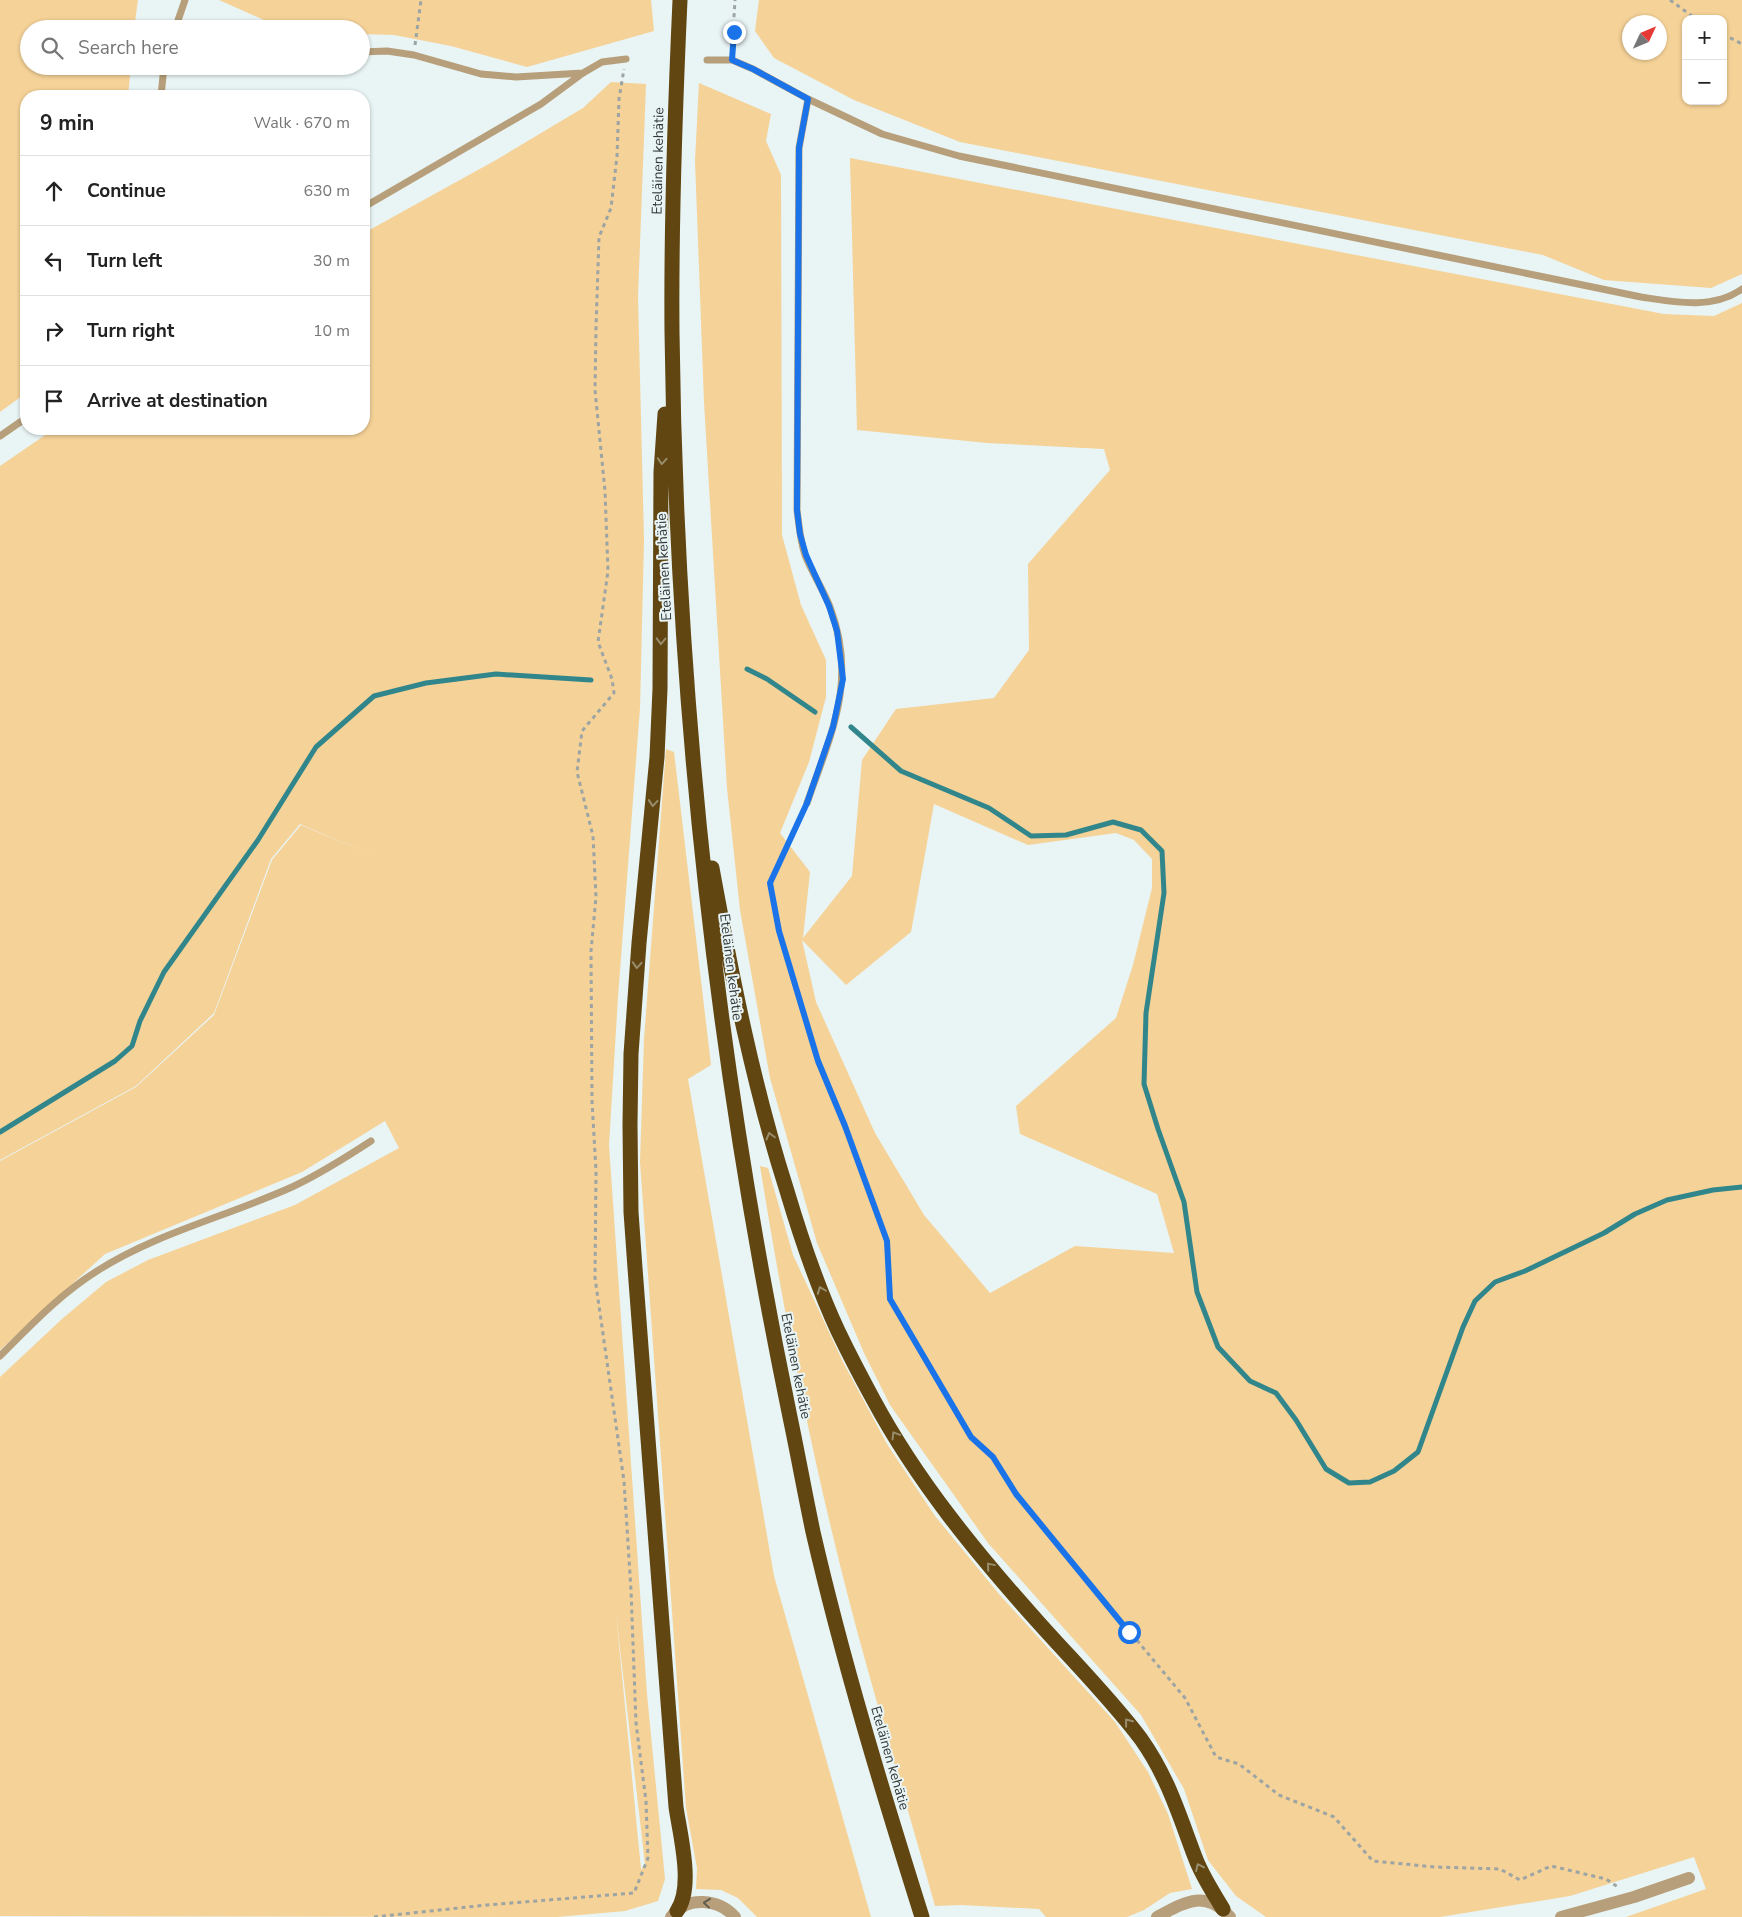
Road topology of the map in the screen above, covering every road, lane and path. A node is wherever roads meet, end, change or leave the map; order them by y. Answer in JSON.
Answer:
{"nodes":[{"id":1,"x":185,"y":0,"type":"edge"},
{"id":2,"x":421,"y":0,"type":"edge"},
{"id":3,"x":680,"y":0,"type":"edge"},
{"id":4,"x":735,"y":0,"type":"edge"},
{"id":5,"x":1670,"y":0,"type":"edge"},
{"id":6,"x":1691,"y":15,"type":"edge"},
{"id":7,"x":178,"y":20,"type":"edge"},
{"id":8,"x":1727,"y":36,"type":"edge"},
{"id":9,"x":1742,"y":44,"type":"edge"},
{"id":10,"x":370,"y":52,"type":"edge"},
{"id":11,"x":414,"y":56,"type":"junction"},
{"id":12,"x":626,"y":59,"type":"joint"},
{"id":13,"x":707,"y":60,"type":"dead end"},
{"id":14,"x":732,"y":60,"type":"junction"},
{"id":15,"x":583,"y":73,"type":"junction"},
{"id":16,"x":163,"y":75,"type":"edge"},
{"id":17,"x":162,"y":90,"type":"edge"},
{"id":18,"x":808,"y":99,"type":"junction"},
{"id":19,"x":370,"y":204,"type":"edge"},
{"id":20,"x":1742,"y":289,"type":"edge"},
{"id":21,"x":672,"y":325,"type":"junction"},
{"id":22,"x":20,"y":422,"type":"edge"},
{"id":23,"x":0,"y":436,"type":"edge"},
{"id":24,"x":691,"y":753,"type":"junction"},
{"id":25,"x":807,"y":803,"type":"joint"},
{"id":26,"x":371,"y":1141,"type":"dead end"},
{"id":27,"x":0,"y":1356,"type":"edge"},
{"id":28,"x":1689,"y":1878,"type":"dead end"},
{"id":29,"x":1634,"y":1897,"type":"junction"},
{"id":30,"x":1226,"y":1913,"type":"edge"},
{"id":31,"x":672,"y":1915,"type":"edge"},
{"id":32,"x":374,"y":1917,"type":"edge"},
{"id":33,"x":735,"y":1917,"type":"edge"},
{"id":34,"x":922,"y":1917,"type":"edge"},
{"id":35,"x":1158,"y":1917,"type":"edge"},
{"id":36,"x":1561,"y":1917,"type":"edge"}],
"edges":[{"from":1,"to":7,"type":"lane"},
{"from":2,"to":11,"type":"path"},
{"from":3,"to":21,"type":"highway","name":"Eteläinen kehätie"},
{"from":4,"to":14,"type":"path"},
{"from":5,"to":6,"type":"path"},
{"from":8,"to":9,"type":"path"},
{"from":10,"to":11,"type":"lane"},
{"from":11,"to":15,"type":"lane"},
{"from":12,"to":15,"type":"lane"},
{"from":12,"to":32,"type":"path"},
{"from":13,"to":14,"type":"lane"},
{"from":14,"to":18,"type":"lane"},
{"from":15,"to":19,"type":"lane"},
{"from":16,"to":17,"type":"lane"},
{"from":18,"to":20,"type":"lane"},
{"from":18,"to":25,"type":"lane"},
{"from":21,"to":24,"type":"highway","name":"Eteläinen kehätie"},
{"from":21,"to":31,"type":"highway","one_way":true},
{"from":22,"to":23,"type":"lane"},
{"from":30,"to":24,"type":"highway","one_way":true},
{"from":24,"to":34,"type":"highway","name":"Eteläinen kehätie"},
{"from":25,"to":29,"type":"path"},
{"from":26,"to":27,"type":"lane"},
{"from":28,"to":29,"type":"street"},
{"from":29,"to":36,"type":"street"},
{"from":30,"to":35,"type":"street"},
{"from":33,"to":31,"type":"street","one_way":true}]}
